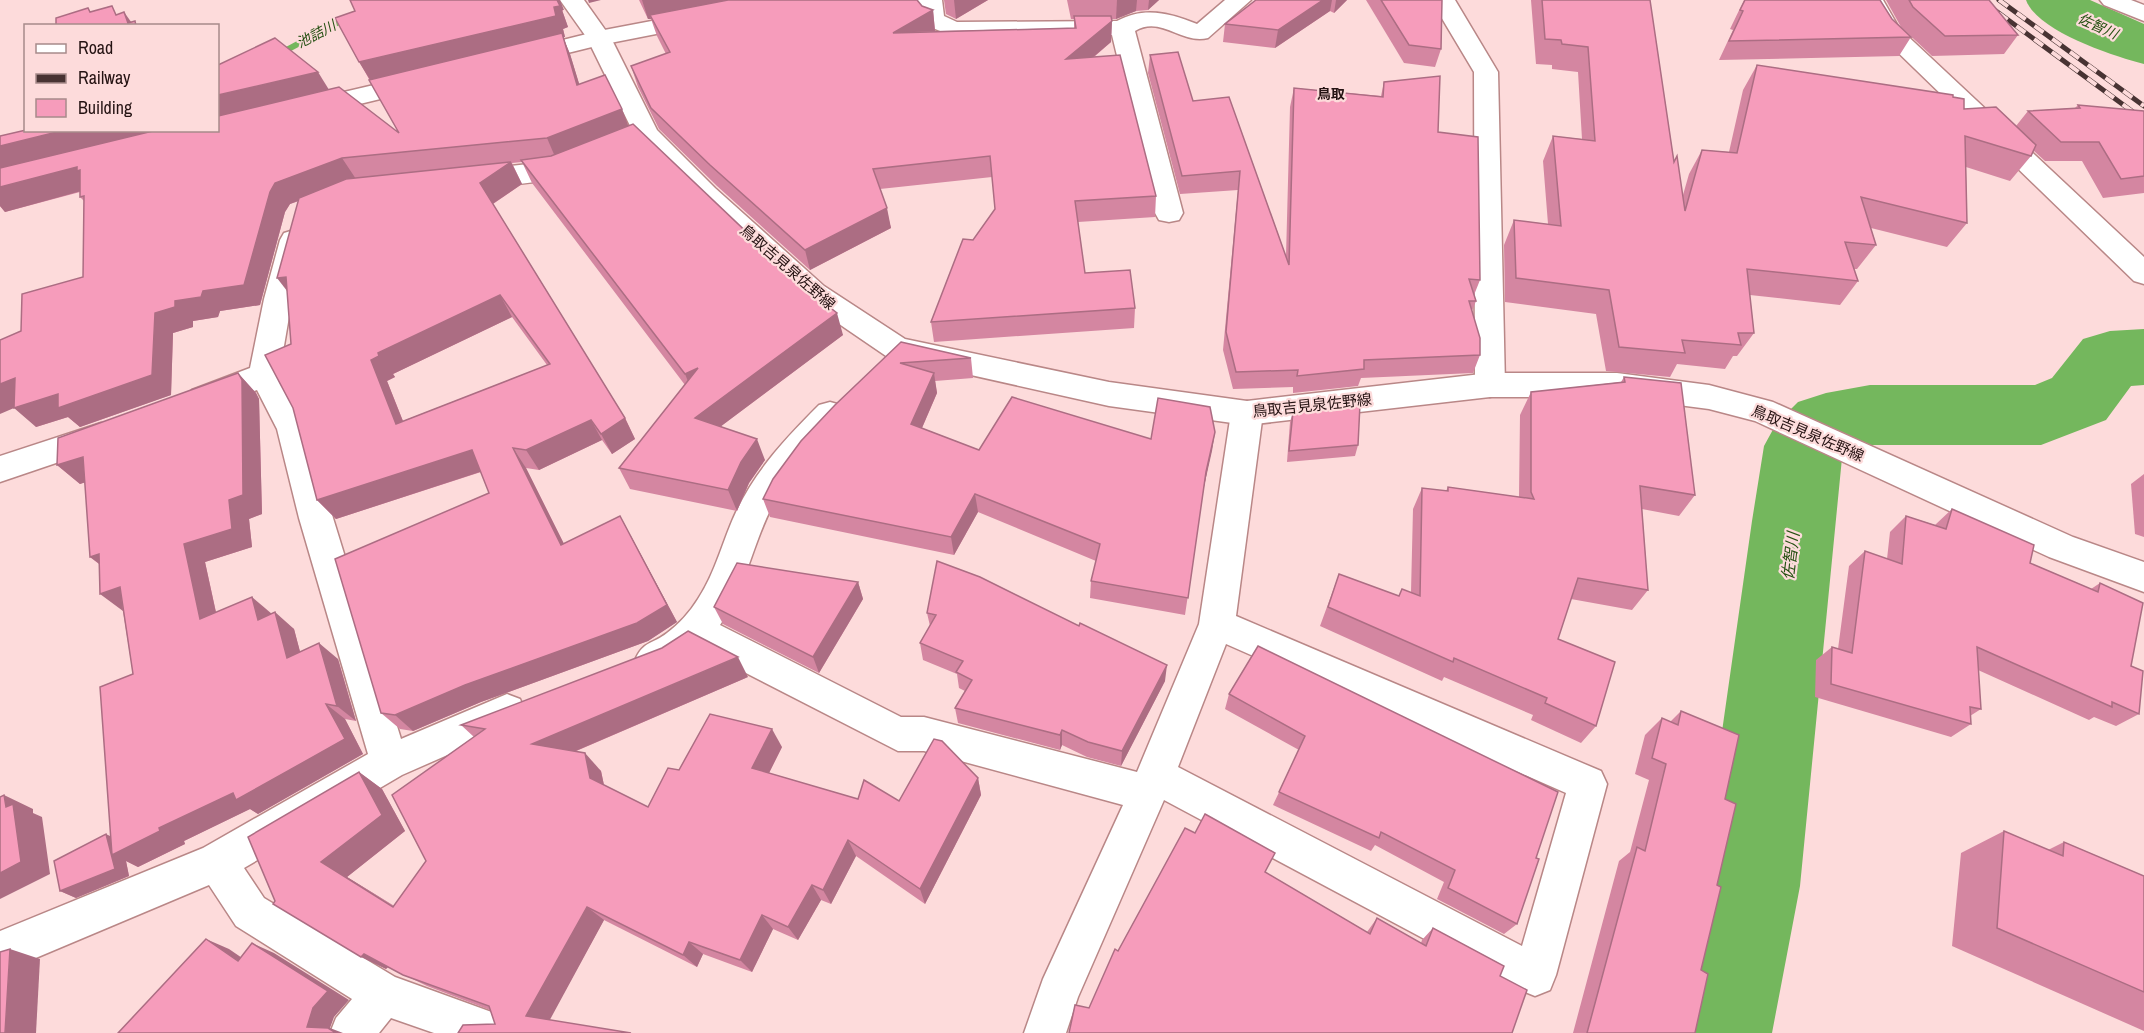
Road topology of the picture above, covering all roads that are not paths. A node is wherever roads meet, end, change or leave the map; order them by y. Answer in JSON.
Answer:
{"nodes":[{"id":1,"x":572,"y":0,"type":"edge"},
{"id":2,"x":930,"y":0,"type":"edge"},
{"id":3,"x":1239,"y":0,"type":"edge"},
{"id":4,"x":1443,"y":0,"type":"edge"},
{"id":5,"x":1871,"y":0,"type":"edge"},
{"id":6,"x":2112,"y":0,"type":"edge"},
{"id":7,"x":2144,"y":14,"type":"edge"},
{"id":8,"x":722,"y":15,"type":"edge"},
{"id":9,"x":1122,"y":28,"type":"junction"},
{"id":10,"x":599,"y":39,"type":"junction"},
{"id":11,"x":495,"y":64,"type":"edge"},
{"id":12,"x":449,"y":75,"type":"edge"},
{"id":13,"x":287,"y":114,"type":"edge"},
{"id":14,"x":593,"y":156,"type":"edge"},
{"id":15,"x":444,"y":182,"type":"edge"},
{"id":16,"x":301,"y":213,"type":"edge"},
{"id":17,"x":1169,"y":213,"type":"dead end"},
{"id":18,"x":2144,"y":274,"type":"edge"},
{"id":19,"x":897,"y":348,"type":"junction"},
{"id":20,"x":264,"y":375,"type":"junction"},
{"id":21,"x":1490,"y":385,"type":"junction"},
{"id":22,"x":179,"y":407,"type":"edge"},
{"id":23,"x":1247,"y":413,"type":"junction"},
{"id":24,"x":126,"y":427,"type":"edge"},
{"id":25,"x":0,"y":469,"type":"edge"},
{"id":26,"x":2144,"y":577,"type":"edge"},
{"id":27,"x":1217,"y":624,"type":"junction"},
{"id":28,"x":697,"y":631,"type":"junction"},
{"id":29,"x":628,"y":667,"type":"edge"},
{"id":30,"x":540,"y":700,"type":"edge"},
{"id":31,"x":389,"y":762,"type":"junction"},
{"id":32,"x":1151,"y":784,"type":"junction"},
{"id":33,"x":217,"y":862,"type":"junction"},
{"id":34,"x":0,"y":952,"type":"edge"},
{"id":35,"x":384,"y":994,"type":"junction"},
{"id":36,"x":351,"y":1033,"type":"edge"},
{"id":37,"x":493,"y":1033,"type":"edge"},
{"id":38,"x":1046,"y":1033,"type":"edge"}],
"edges":[{"from":1,"to":10,"type":"street","name":"鳥取吉見泉佐野線"},
{"from":2,"to":9,"type":"street"},
{"from":3,"to":9,"type":"street"},
{"from":4,"to":21,"type":"street"},
{"from":5,"to":18,"type":"street"},
{"from":6,"to":7,"type":"street"},
{"from":8,"to":10,"type":"street"},
{"from":9,"to":17,"type":"street"},
{"from":10,"to":11,"type":"street"},
{"from":10,"to":19,"type":"street","name":"鳥取吉見泉佐野線"},
{"from":12,"to":13,"type":"street"},
{"from":14,"to":15,"type":"street"},
{"from":16,"to":20,"type":"street"},
{"from":19,"to":23,"type":"street","name":"鳥取吉見泉佐野線"},
{"from":19,"to":28,"type":"street"},
{"from":20,"to":22,"type":"street"},
{"from":20,"to":31,"type":"street"},
{"from":21,"to":23,"type":"street","name":"鳥取吉見泉佐野線"},
{"from":21,"to":26,"type":"street","name":"鳥取吉見泉佐野線"},
{"from":23,"to":27,"type":"street"},
{"from":24,"to":25,"type":"street"},
{"from":27,"to":32,"type":"street"},
{"from":27,"to":32,"type":"street"},
{"from":28,"to":29,"type":"street"},
{"from":28,"to":32,"type":"street"},
{"from":30,"to":31,"type":"street"},
{"from":31,"to":33,"type":"street"},
{"from":32,"to":38,"type":"street"},
{"from":33,"to":34,"type":"street"},
{"from":33,"to":35,"type":"street"},
{"from":35,"to":36,"type":"street"},
{"from":35,"to":37,"type":"street"}]}
